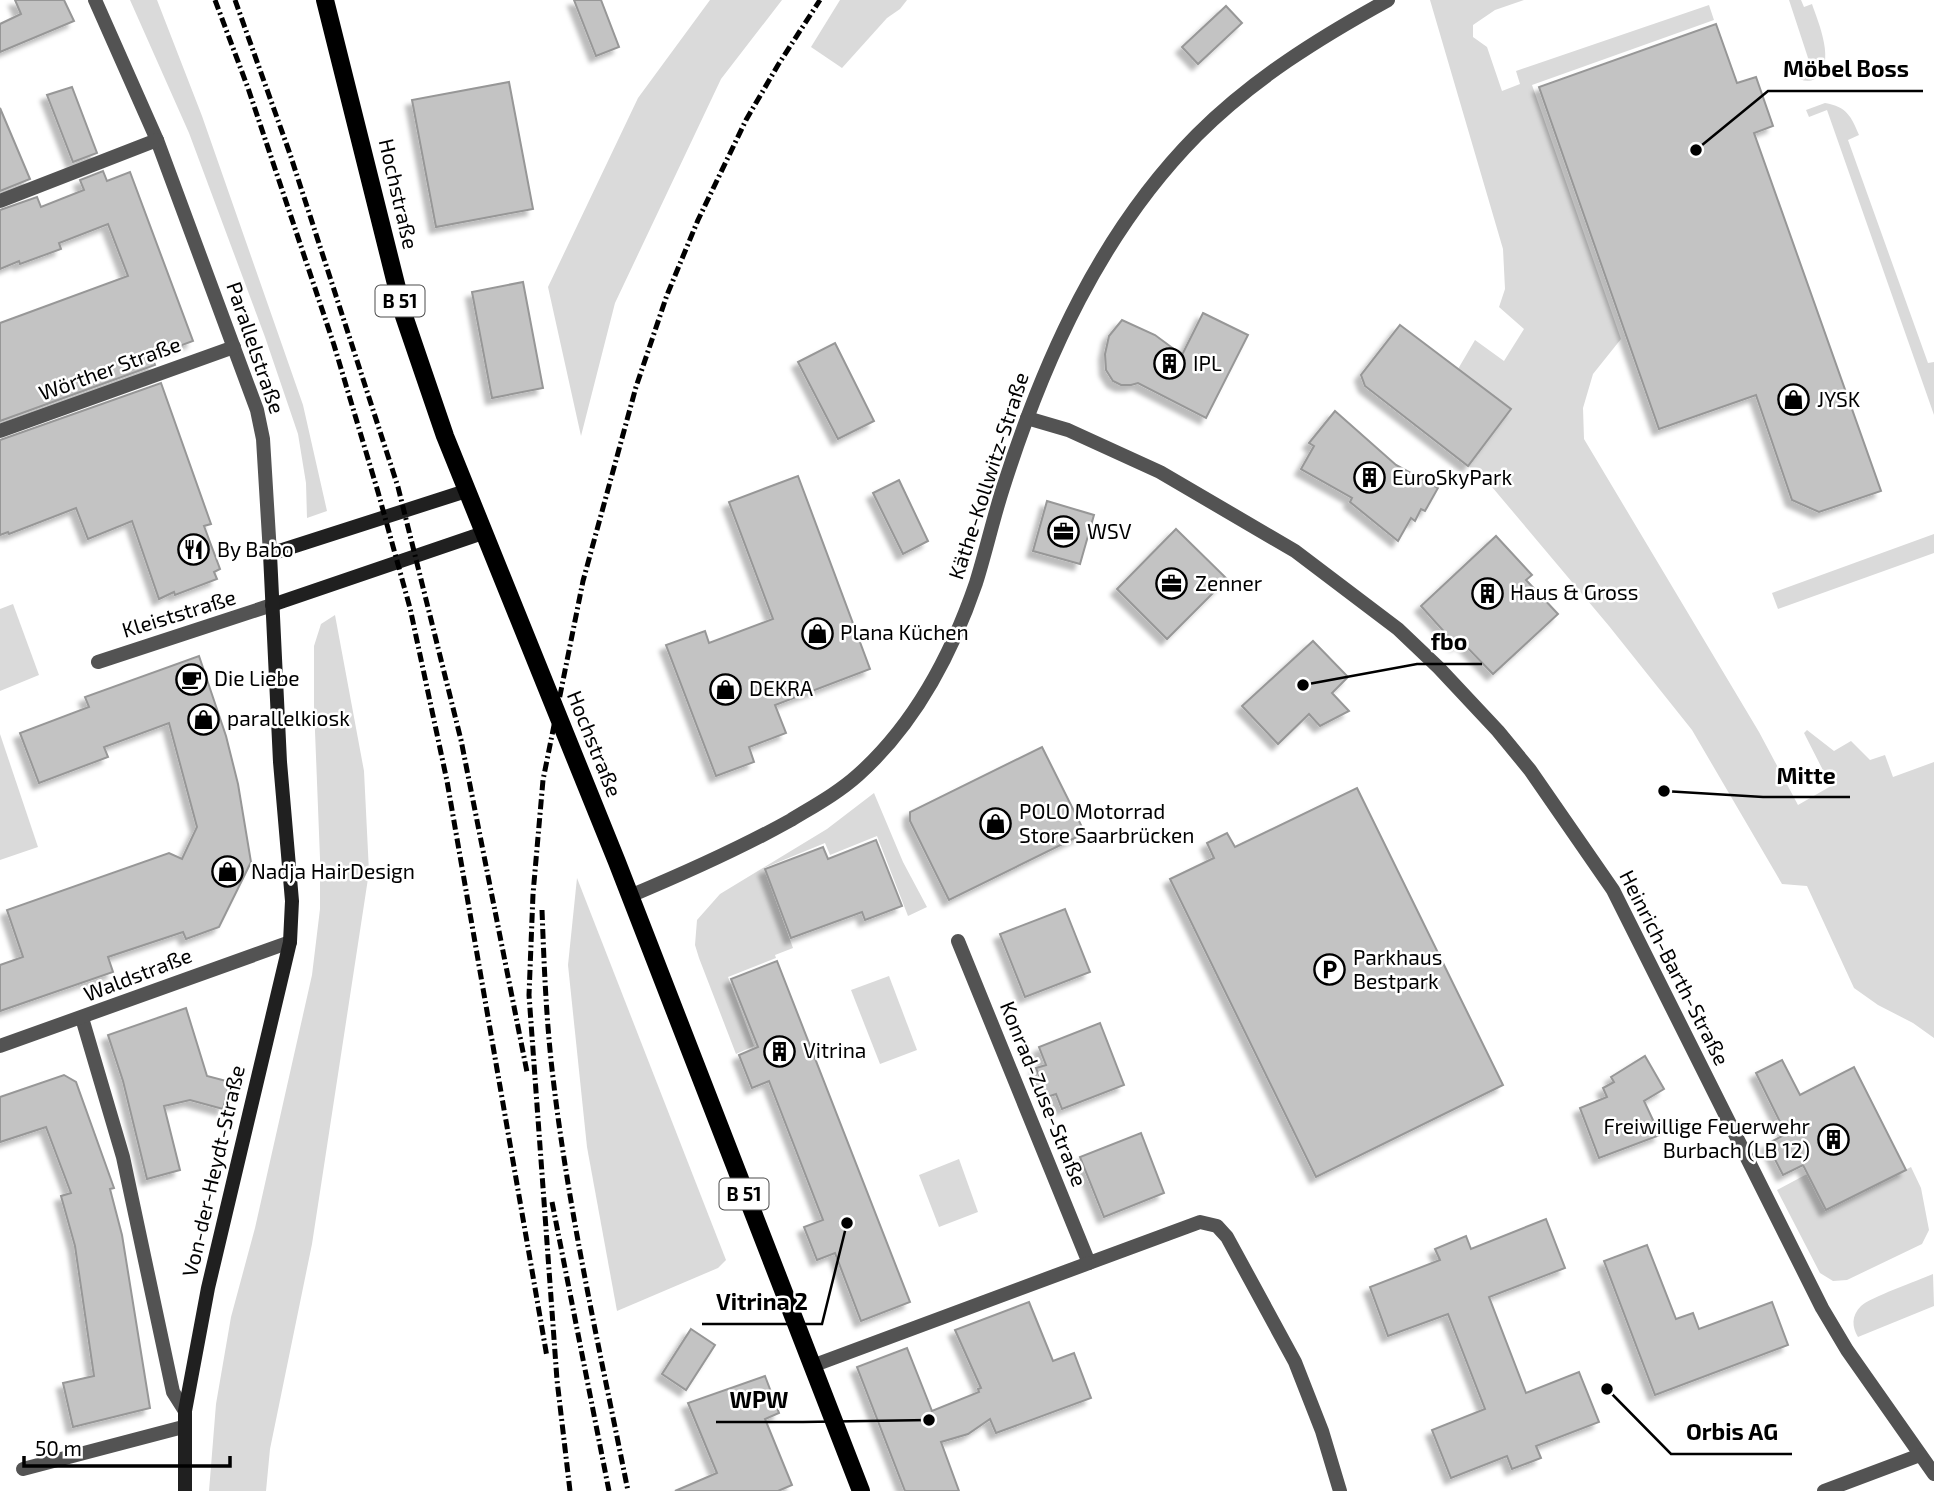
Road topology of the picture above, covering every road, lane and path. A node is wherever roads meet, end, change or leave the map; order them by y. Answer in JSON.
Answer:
{"nodes":[{"id":1,"x":95,"y":0,"type":"edge"},
{"id":2,"x":326,"y":0,"type":"edge"},
{"id":3,"x":1388,"y":0,"type":"edge"},
{"id":4,"x":157,"y":140,"type":"junction"},
{"id":5,"x":0,"y":201,"type":"edge"},
{"id":6,"x":234,"y":347,"type":"junction"},
{"id":7,"x":1027,"y":418,"type":"junction"},
{"id":8,"x":0,"y":431,"type":"edge"},
{"id":9,"x":466,"y":491,"type":"junction"},
{"id":10,"x":483,"y":533,"type":"junction"},
{"id":11,"x":270,"y":554,"type":"junction"},
{"id":12,"x":272,"y":606,"type":"junction"},
{"id":13,"x":98,"y":662,"type":"dead end"},
{"id":14,"x":630,"y":896,"type":"junction"},
{"id":15,"x":958,"y":941,"type":"dead end"},
{"id":16,"x":290,"y":942,"type":"junction"},
{"id":17,"x":82,"y":1018,"type":"junction"},
{"id":18,"x":0,"y":1046,"type":"edge"},
{"id":19,"x":1089,"y":1263,"type":"junction"},
{"id":20,"x":812,"y":1366,"type":"junction"},
{"id":21,"x":185,"y":1411,"type":"junction"},
{"id":22,"x":183,"y":1427,"type":"junction"},
{"id":23,"x":1920,"y":1455,"type":"junction"},
{"id":24,"x":23,"y":1469,"type":"dead end"},
{"id":25,"x":1934,"y":1474,"type":"edge"},
{"id":26,"x":185,"y":1491,"type":"edge"},
{"id":27,"x":861,"y":1491,"type":"edge"},
{"id":28,"x":1339,"y":1491,"type":"edge"},
{"id":29,"x":1824,"y":1491,"type":"edge"}],
"edges":[{"from":1,"to":4,"type":"street","name":"Parallelstraße"},
{"from":2,"to":9,"type":"main road","name":"Hochstraße","number":"B 51"},
{"from":3,"to":7,"type":"street","name":"Käthe-Kollwitz-Straße"},
{"from":4,"to":5,"type":"street"},
{"from":4,"to":6,"type":"street","name":"Parallelstraße"},
{"from":6,"to":8,"type":"street","name":"Wörther Straße"},
{"from":6,"to":11,"type":"street","name":"Parallelstraße"},
{"from":7,"to":14,"type":"street","name":"Käthe-Kollwitz-Straße"},
{"from":7,"to":23,"type":"street","name":"Heinrich-Barth-Straße"},
{"from":9,"to":10,"type":"main road","name":"Hochstraße","number":"B 51"},
{"from":9,"to":11,"type":"main road"},
{"from":10,"to":12,"type":"main road"},
{"from":10,"to":14,"type":"main road","name":"Hochstraße","number":"B 51"},
{"from":11,"to":12,"type":"main road","name":"Parallelstraße"},
{"from":12,"to":13,"type":"street","name":"Kleiststraße"},
{"from":12,"to":16,"type":"main road","name":"Parallelstraße"},
{"from":14,"to":20,"type":"main road","name":"Hochstraße","number":"B 51"},
{"from":15,"to":19,"type":"street","name":"Konrad-Zuse-Straße"},
{"from":16,"to":17,"type":"street","name":"Waldstraße"},
{"from":16,"to":21,"type":"main road","name":"Von-der-Heydt-Straße"},
{"from":17,"to":18,"type":"street","name":"Waldstraße"},
{"from":17,"to":21,"type":"street","name":"Von-der-Heydt-Straße"},
{"from":19,"to":20,"type":"street"},
{"from":19,"to":28,"type":"street"},
{"from":20,"to":27,"type":"main road","name":"Hochstraße","number":"B 51"},
{"from":21,"to":22,"type":"main road","name":"Von-der-Heydt-Straße"},
{"from":22,"to":24,"type":"street"},
{"from":22,"to":26,"type":"main road","name":"Von-der-Heydt-Straße"},
{"from":23,"to":25,"type":"street","name":"Heinrich-Barth-Straße"},
{"from":23,"to":29,"type":"street"}]}
